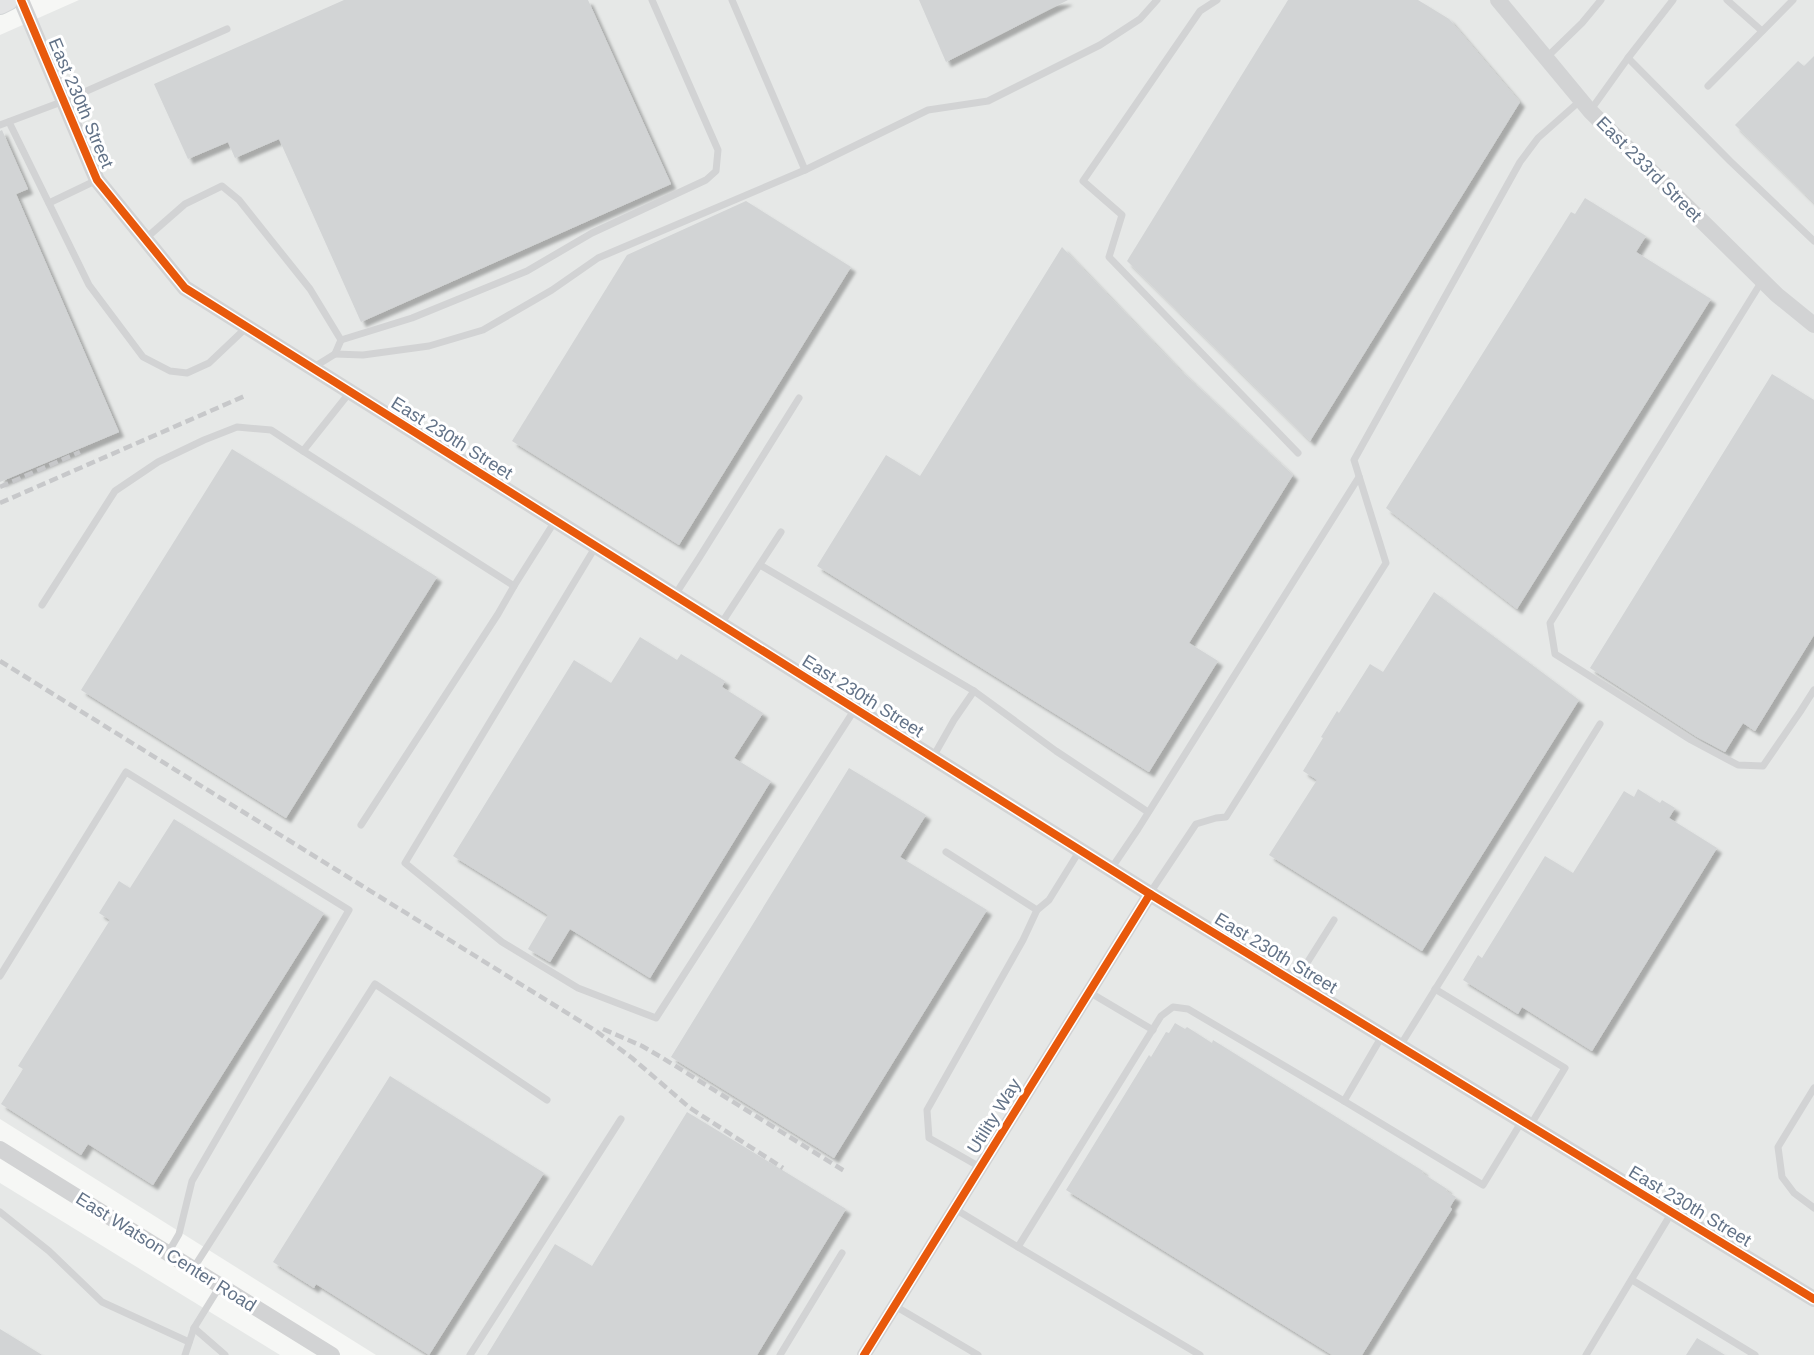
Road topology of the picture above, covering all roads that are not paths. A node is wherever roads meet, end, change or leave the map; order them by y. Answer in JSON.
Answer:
{"nodes":[{"id":1,"x":8,"y":0,"type":"edge"},
{"id":2,"x":21,"y":0,"type":"edge"},
{"id":3,"x":652,"y":0,"type":"edge"},
{"id":4,"x":732,"y":0,"type":"edge"},
{"id":5,"x":1157,"y":0,"type":"edge"},
{"id":6,"x":1217,"y":0,"type":"edge"},
{"id":7,"x":1498,"y":0,"type":"edge"},
{"id":8,"x":1601,"y":0,"type":"edge"},
{"id":9,"x":1673,"y":0,"type":"edge"},
{"id":10,"x":1727,"y":0,"type":"edge"},
{"id":11,"x":1793,"y":0,"type":"edge"},
{"id":12,"x":0,"y":4,"type":"edge"},
{"id":13,"x":226,"y":29,"type":"dead end"},
{"id":14,"x":1762,"y":31,"type":"junction"},
{"id":15,"x":1546,"y":58,"type":"junction"},
{"id":16,"x":1628,"y":58,"type":"junction"},
{"id":17,"x":1708,"y":86,"type":"dead end"},
{"id":18,"x":64,"y":101,"type":"junction"},
{"id":19,"x":1586,"y":106,"type":"junction"},
{"id":20,"x":9,"y":122,"type":"junction"},
{"id":21,"x":0,"y":125,"type":"edge"},
{"id":22,"x":805,"y":170,"type":"junction"},
{"id":23,"x":97,"y":180,"type":"junction"},
{"id":24,"x":49,"y":203,"type":"junction"},
{"id":25,"x":145,"y":239,"type":"junction"},
{"id":26,"x":1814,"y":241,"type":"edge"},
{"id":27,"x":1762,"y":281,"type":"junction"},
{"id":28,"x":1814,"y":325,"type":"edge"},
{"id":29,"x":247,"y":327,"type":"junction"},
{"id":30,"x":342,"y":340,"type":"junction"},
{"id":31,"x":335,"y":354,"type":"junction"},
{"id":32,"x":312,"y":368,"type":"junction"},
{"id":33,"x":350,"y":392,"type":"junction"},
{"id":34,"x":799,"y":398,"type":"dead end"},
{"id":35,"x":303,"y":451,"type":"junction"},
{"id":36,"x":1298,"y":453,"type":"dead end"},
{"id":37,"x":1359,"y":477,"type":"junction"},
{"id":38,"x":555,"y":520,"type":"junction"},
{"id":39,"x":781,"y":532,"type":"dead end"},
{"id":40,"x":596,"y":546,"type":"junction"},
{"id":41,"x":760,"y":565,"type":"junction"},
{"id":42,"x":514,"y":586,"type":"junction"},
{"id":43,"x":675,"y":596,"type":"junction"},
{"id":44,"x":42,"y":605,"type":"dead end"},
{"id":45,"x":721,"y":624,"type":"junction"},
{"id":46,"x":1814,"y":690,"type":"edge"},
{"id":47,"x":974,"y":691,"type":"junction"},
{"id":48,"x":855,"y":708,"type":"junction"},
{"id":49,"x":1600,"y":724,"type":"dead end"},
{"id":50,"x":933,"y":757,"type":"junction"},
{"id":51,"x":1148,"y":812,"type":"junction"},
{"id":52,"x":361,"y":825,"type":"dead end"},
{"id":53,"x":1080,"y":850,"type":"junction"},
{"id":54,"x":946,"y":852,"type":"dead end"},
{"id":55,"x":1111,"y":869,"type":"junction"},
{"id":56,"x":1150,"y":894,"type":"junction"},
{"id":57,"x":1037,"y":910,"type":"junction"},
{"id":58,"x":1334,"y":920,"type":"dead end"},
{"id":59,"x":0,"y":976,"type":"edge"},
{"id":60,"x":1295,"y":982,"type":"junction"},
{"id":61,"x":1436,"y":988,"type":"junction"},
{"id":62,"x":1089,"y":992,"type":"junction"},
{"id":63,"x":1153,"y":1030,"type":"junction"},
{"id":64,"x":1382,"y":1036,"type":"junction"},
{"id":65,"x":1400,"y":1046,"type":"junction"},
{"id":66,"x":1814,"y":1088,"type":"edge"},
{"id":67,"x":547,"y":1100,"type":"dead end"},
{"id":68,"x":1344,"y":1101,"type":"junction"},
{"id":69,"x":621,"y":1119,"type":"dead end"},
{"id":70,"x":1526,"y":1123,"type":"junction"},
{"id":71,"x":0,"y":1149,"type":"edge"},
{"id":72,"x":981,"y":1167,"type":"junction"},
{"id":73,"x":1814,"y":1208,"type":"edge"},
{"id":74,"x":955,"y":1209,"type":"junction"},
{"id":75,"x":0,"y":1212,"type":"edge"},
{"id":76,"x":1672,"y":1212,"type":"junction"},
{"id":77,"x":1018,"y":1247,"type":"junction"},
{"id":78,"x":168,"y":1254,"type":"junction"},
{"id":79,"x":842,"y":1254,"type":"dead end"},
{"id":80,"x":193,"y":1269,"type":"junction"},
{"id":81,"x":1632,"y":1280,"type":"junction"},
{"id":82,"x":220,"y":1286,"type":"junction"},
{"id":83,"x":1814,"y":1299,"type":"edge"},
{"id":84,"x":895,"y":1306,"type":"junction"},
{"id":85,"x":194,"y":1328,"type":"junction"},
{"id":86,"x":189,"y":1342,"type":"junction"},
{"id":87,"x":223,"y":1354,"type":"edge"},
{"id":88,"x":185,"y":1355,"type":"edge"},
{"id":89,"x":332,"y":1355,"type":"edge"},
{"id":90,"x":470,"y":1355,"type":"edge"},
{"id":91,"x":780,"y":1355,"type":"edge"},
{"id":92,"x":864,"y":1355,"type":"edge"},
{"id":93,"x":978,"y":1355,"type":"edge"},
{"id":94,"x":1200,"y":1355,"type":"edge"},
{"id":95,"x":1586,"y":1355,"type":"edge"},
{"id":96,"x":1755,"y":1355,"type":"edge"}],
"edges":[{"from":1,"to":12,"type":"main road"},
{"from":2,"to":18,"type":"street","name":"East 230th Street"},
{"from":3,"to":30,"type":"lane"},
{"from":4,"to":22,"type":"lane"},
{"from":5,"to":22,"type":"lane"},
{"from":6,"to":36,"type":"lane"},
{"from":7,"to":15,"type":"street","name":"East 233rd Street"},
{"from":8,"to":15,"type":"lane"},
{"from":9,"to":16,"type":"lane"},
{"from":10,"to":14,"type":"lane"},
{"from":11,"to":14,"type":"lane"},
{"from":13,"to":18,"type":"lane"},
{"from":14,"to":17,"type":"lane"},
{"from":15,"to":19,"type":"street","name":"East 233rd Street"},
{"from":16,"to":19,"type":"lane"},
{"from":16,"to":26,"type":"lane"},
{"from":18,"to":20,"type":"lane"},
{"from":18,"to":23,"type":"street","name":"East 230th Street"},
{"from":19,"to":27,"type":"street","name":"East 233rd Street"},
{"from":19,"to":37,"type":"lane"},
{"from":20,"to":21,"type":"lane"},
{"from":20,"to":24,"type":"lane"},
{"from":22,"to":31,"type":"lane"},
{"from":23,"to":24,"type":"lane"},
{"from":23,"to":25,"type":"street","name":"East 230th Street"},
{"from":24,"to":29,"type":"lane"},
{"from":25,"to":29,"type":"street","name":"East 230th Street"},
{"from":25,"to":30,"type":"lane"},
{"from":27,"to":28,"type":"street","name":"East 233rd Street"},
{"from":27,"to":46,"type":"lane"},
{"from":29,"to":32,"type":"street","name":"East 230th Street"},
{"from":30,"to":31,"type":"lane"},
{"from":31,"to":32,"type":"lane"},
{"from":32,"to":33,"type":"street","name":"East 230th Street"},
{"from":33,"to":35,"type":"lane"},
{"from":33,"to":38,"type":"street","name":"East 230th Street"},
{"from":34,"to":43,"type":"lane"},
{"from":35,"to":42,"type":"lane"},
{"from":35,"to":44,"type":"lane"},
{"from":37,"to":51,"type":"lane"},
{"from":37,"to":56,"type":"lane"},
{"from":38,"to":40,"type":"street","name":"East 230th Street"},
{"from":38,"to":42,"type":"lane"},
{"from":39,"to":41,"type":"lane"},
{"from":40,"to":43,"type":"street","name":"East 230th Street"},
{"from":40,"to":48,"type":"lane"},
{"from":41,"to":45,"type":"lane"},
{"from":41,"to":47,"type":"lane"},
{"from":42,"to":52,"type":"lane"},
{"from":43,"to":45,"type":"street","name":"East 230th Street"},
{"from":45,"to":48,"type":"street","name":"East 230th Street"},
{"from":47,"to":50,"type":"lane"},
{"from":47,"to":51,"type":"lane"},
{"from":48,"to":50,"type":"street","name":"East 230th Street"},
{"from":49,"to":61,"type":"lane"},
{"from":50,"to":53,"type":"street","name":"East 230th Street"},
{"from":51,"to":55,"type":"lane"},
{"from":53,"to":55,"type":"street","name":"East 230th Street"},
{"from":53,"to":57,"type":"lane"},
{"from":54,"to":57,"type":"lane"},
{"from":55,"to":56,"type":"street","name":"East 230th Street"},
{"from":56,"to":60,"type":"street","name":"East 230th Street"},
{"from":56,"to":62,"type":"street","name":"Utility Way"},
{"from":57,"to":72,"type":"lane"},
{"from":58,"to":60,"type":"lane"},
{"from":59,"to":78,"type":"lane"},
{"from":60,"to":64,"type":"street","name":"East 230th Street"},
{"from":61,"to":65,"type":"lane"},
{"from":61,"to":70,"type":"lane"},
{"from":62,"to":63,"type":"lane"},
{"from":62,"to":72,"type":"street","name":"Utility Way"},
{"from":63,"to":68,"type":"lane"},
{"from":63,"to":77,"type":"lane"},
{"from":64,"to":65,"type":"street","name":"East 230th Street"},
{"from":64,"to":68,"type":"lane"},
{"from":65,"to":70,"type":"street","name":"East 230th Street"},
{"from":66,"to":73,"type":"lane"},
{"from":67,"to":80,"type":"lane"},
{"from":68,"to":70,"type":"lane"},
{"from":69,"to":90,"type":"lane"},
{"from":70,"to":76,"type":"street","name":"East 230th Street"},
{"from":71,"to":78,"type":"street","name":"East Watson Center Road"},
{"from":72,"to":74,"type":"street","name":"Utility Way"},
{"from":74,"to":77,"type":"lane"},
{"from":74,"to":84,"type":"street","name":"Utility Way"},
{"from":75,"to":86,"type":"lane"},
{"from":76,"to":81,"type":"lane"},
{"from":76,"to":83,"type":"street","name":"East 230th Street"},
{"from":77,"to":94,"type":"lane"},
{"from":78,"to":80,"type":"street","name":"East Watson Center Road"},
{"from":79,"to":91,"type":"lane"},
{"from":80,"to":82,"type":"street","name":"East Watson Center Road"},
{"from":81,"to":95,"type":"lane"},
{"from":81,"to":96,"type":"lane"},
{"from":82,"to":85,"type":"lane"},
{"from":82,"to":89,"type":"street","name":"East Watson Center Road"},
{"from":84,"to":92,"type":"street","name":"Utility Way"},
{"from":84,"to":93,"type":"lane"},
{"from":85,"to":86,"type":"lane"},
{"from":85,"to":87,"type":"lane"},
{"from":86,"to":88,"type":"lane"}]}
